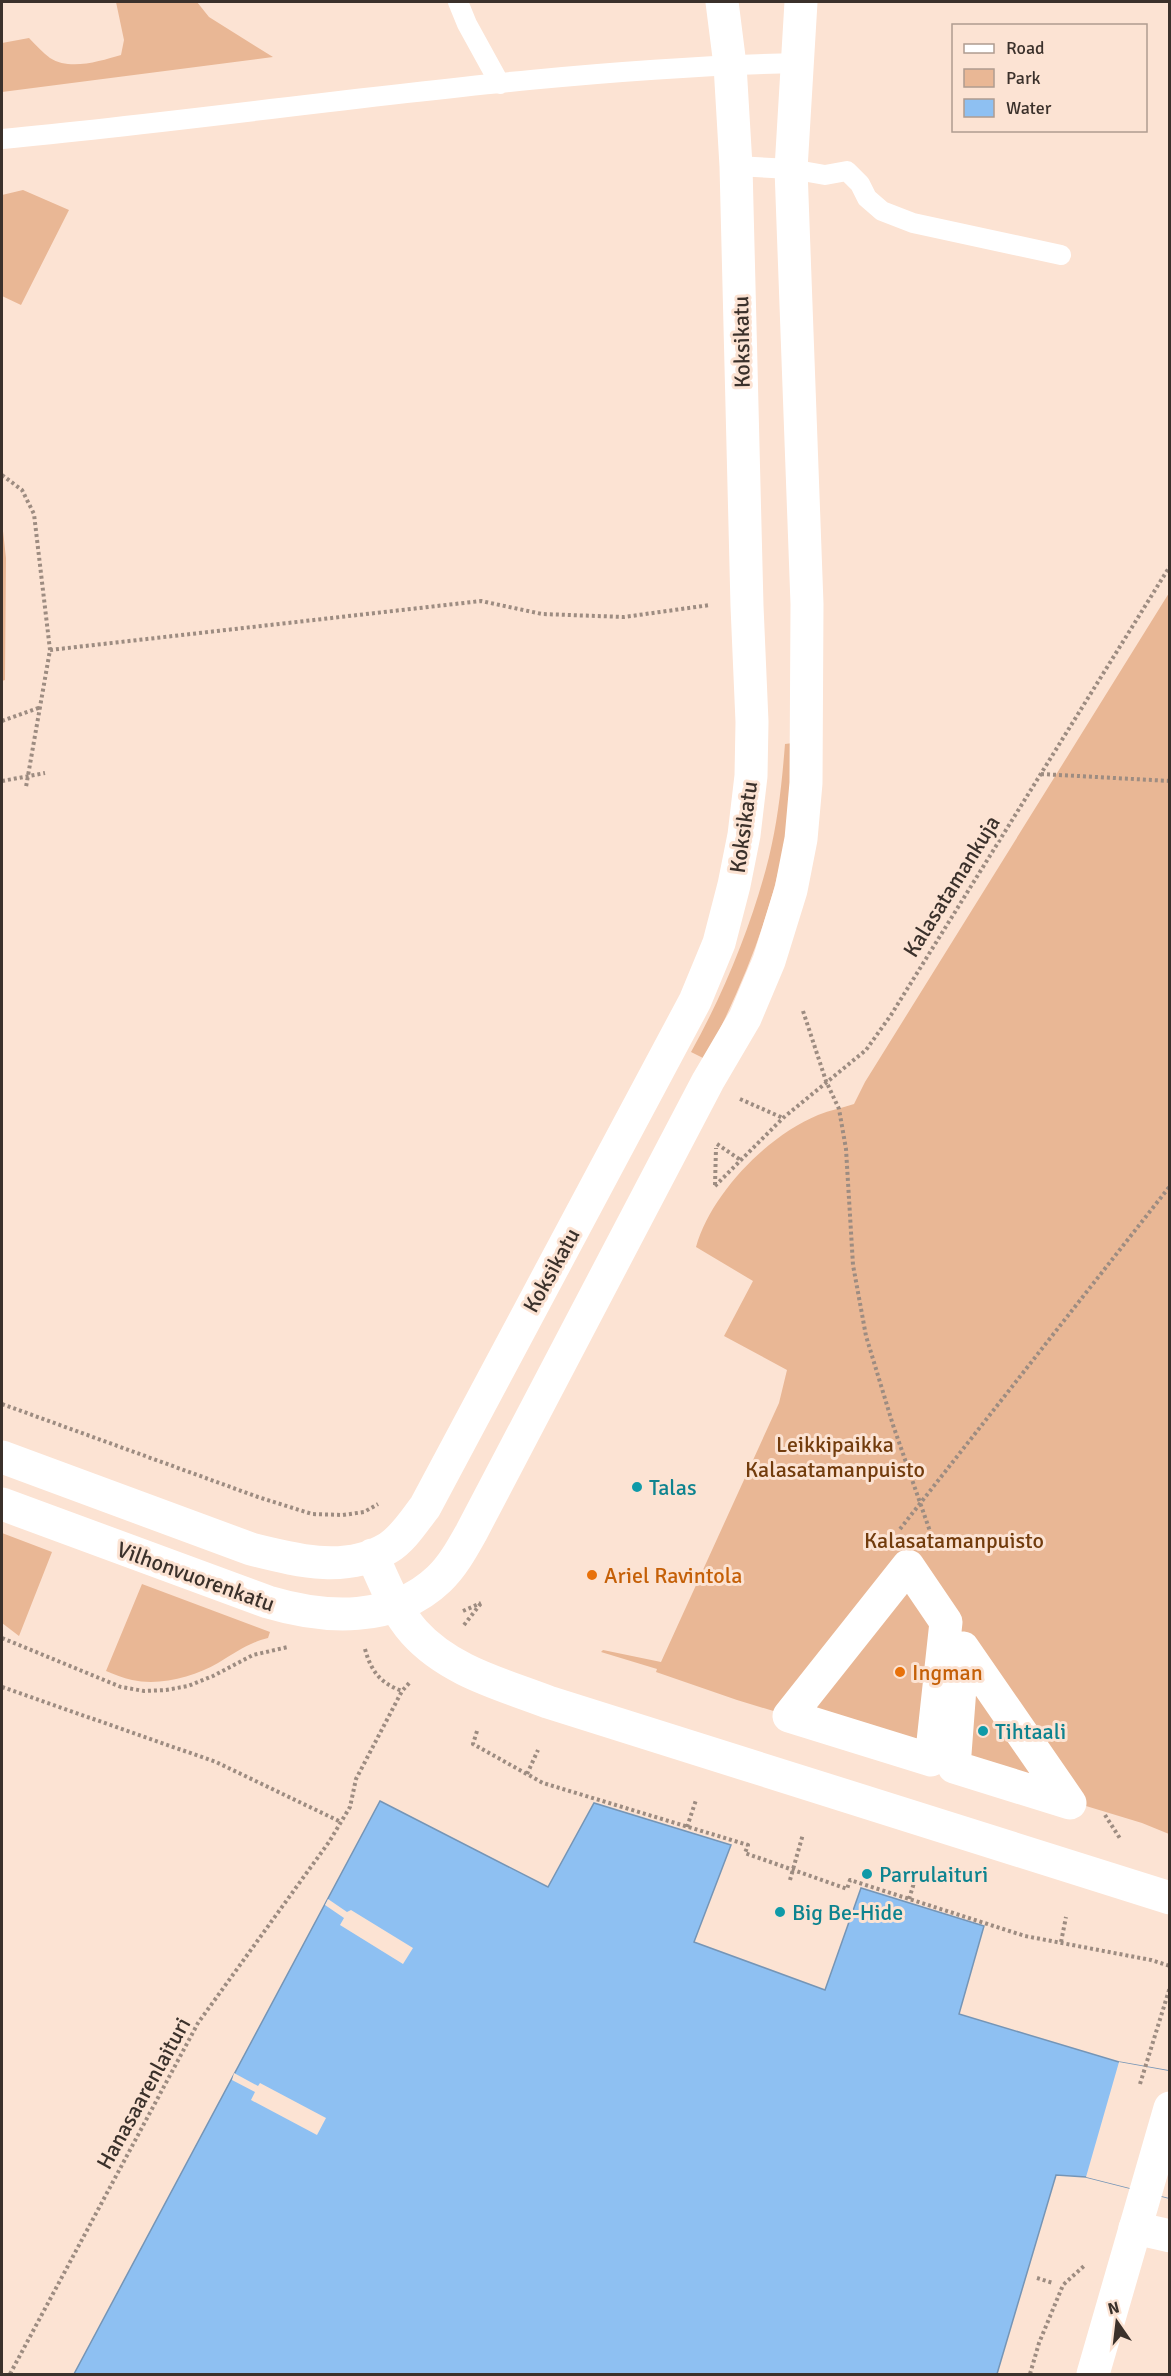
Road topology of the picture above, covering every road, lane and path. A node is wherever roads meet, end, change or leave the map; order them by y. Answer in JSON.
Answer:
{"nodes":[{"id":1,"x":458,"y":2,"type":"edge"},
{"id":2,"x":722,"y":2,"type":"edge"},
{"id":3,"x":801,"y":2,"type":"edge"},
{"id":4,"x":798,"y":63,"type":"junction"},
{"id":5,"x":730,"y":65,"type":"junction"},
{"id":6,"x":500,"y":84,"type":"junction"},
{"id":7,"x":2,"y":139,"type":"edge"},
{"id":8,"x":791,"y":160,"type":"junction"},
{"id":9,"x":736,"y":166,"type":"junction"},
{"id":10,"x":1061,"y":255,"type":"dead end"},
{"id":11,"x":2,"y":475,"type":"edge"},
{"id":12,"x":1170,"y":566,"type":"edge"},
{"id":13,"x":710,"y":605,"type":"dead end"},
{"id":14,"x":50,"y":650,"type":"junction"},
{"id":15,"x":41,"y":707,"type":"junction"},
{"id":16,"x":2,"y":721,"type":"edge"},
{"id":17,"x":45,"y":773,"type":"dead end"},
{"id":18,"x":1040,"y":774,"type":"junction"},
{"id":19,"x":28,"y":777,"type":"junction"},
{"id":20,"x":2,"y":781,"type":"edge"},
{"id":21,"x":1170,"y":781,"type":"edge"},
{"id":22,"x":26,"y":787,"type":"dead end"},
{"id":23,"x":803,"y":1011,"type":"dead end"},
{"id":24,"x":826,"y":1082,"type":"junction"},
{"id":25,"x":737,"y":1097,"type":"dead end"},
{"id":26,"x":783,"y":1118,"type":"junction"},
{"id":27,"x":716,"y":1186,"type":"dead end"},
{"id":28,"x":1170,"y":1186,"type":"edge"},
{"id":29,"x":2,"y":1404,"type":"edge"},
{"id":30,"x":2,"y":1457,"type":"edge"},
{"id":31,"x":2,"y":1504,"type":"edge"},
{"id":32,"x":919,"y":1504,"type":"junction"},
{"id":33,"x":344,"y":1515,"type":"dead end"},
{"id":34,"x":898,"y":1532,"type":"dead end"},
{"id":35,"x":372,"y":1555,"type":"junction"},
{"id":36,"x":396,"y":1606,"type":"junction"},
{"id":37,"x":2,"y":1638,"type":"edge"},
{"id":38,"x":364,"y":1645,"type":"dead end"},
{"id":39,"x":290,"y":1647,"type":"dead end"},
{"id":40,"x":2,"y":1687,"type":"edge"},
{"id":41,"x":477,"y":1731,"type":"dead end"},
{"id":42,"x":538,"y":1750,"type":"dead end"},
{"id":43,"x":931,"y":1760,"type":"joint"},
{"id":44,"x":527,"y":1774,"type":"junction"},
{"id":45,"x":696,"y":1800,"type":"dead end"},
{"id":46,"x":1070,"y":1803,"type":"joint"},
{"id":47,"x":341,"y":1822,"type":"junction"},
{"id":48,"x":687,"y":1827,"type":"junction"},
{"id":49,"x":803,"y":1834,"type":"dead end"},
{"id":50,"x":793,"y":1870,"type":"junction"},
{"id":51,"x":918,"y":1870,"type":"dead end"},
{"id":52,"x":790,"y":1880,"type":"dead end"},
{"id":53,"x":1170,"y":1898,"type":"edge"},
{"id":54,"x":909,"y":1899,"type":"junction"},
{"id":55,"x":1066,"y":1917,"type":"dead end"},
{"id":56,"x":1061,"y":1942,"type":"junction"},
{"id":57,"x":1170,"y":1966,"type":"edge"},
{"id":58,"x":1170,"y":1988,"type":"edge"},
{"id":59,"x":1146,"y":2067,"type":"dead end"},
{"id":60,"x":1170,"y":2108,"type":"edge"},
{"id":61,"x":1135,"y":2228,"type":"junction"},
{"id":62,"x":1170,"y":2236,"type":"edge"},
{"id":63,"x":1087,"y":2256,"type":"dead end"},
{"id":64,"x":1037,"y":2278,"type":"dead end"},
{"id":65,"x":1053,"y":2283,"type":"dead end"},
{"id":66,"x":10,"y":2374,"type":"edge"},
{"id":67,"x":1030,"y":2374,"type":"edge"},
{"id":68,"x":1093,"y":2374,"type":"edge"}],
"edges":[{"from":1,"to":6,"type":"lane"},
{"from":2,"to":5,"type":"main road","name":"Koksikatu"},
{"from":3,"to":4,"type":"main road"},
{"from":4,"to":5,"type":"lane"},
{"from":4,"to":8,"type":"main road"},
{"from":5,"to":6,"type":"lane"},
{"from":5,"to":9,"type":"main road","name":"Koksikatu"},
{"from":6,"to":7,"type":"lane"},
{"from":8,"to":9,"type":"lane"},
{"from":8,"to":10,"type":"lane"},
{"from":8,"to":36,"type":"main road"},
{"from":9,"to":35,"type":"main road","name":"Koksikatu"},
{"from":11,"to":14,"type":"path"},
{"from":12,"to":18,"type":"path","name":"Kalasatamankuja"},
{"from":13,"to":14,"type":"path"},
{"from":14,"to":15,"type":"path"},
{"from":15,"to":16,"type":"path"},
{"from":15,"to":19,"type":"path"},
{"from":17,"to":19,"type":"path"},
{"from":18,"to":21,"type":"path"},
{"from":18,"to":24,"type":"path","name":"Kalasatamankuja"},
{"from":19,"to":20,"type":"path"},
{"from":19,"to":22,"type":"path"},
{"from":23,"to":24,"type":"path"},
{"from":24,"to":26,"type":"path","name":"Kalasatamankuja"},
{"from":24,"to":32,"type":"path"},
{"from":25,"to":26,"type":"path"},
{"from":26,"to":27,"type":"path","name":"Kalasatamankuja"},
{"from":28,"to":32,"type":"path"},
{"from":29,"to":33,"type":"path"},
{"from":30,"to":35,"type":"main road","name":"Vilhonvuorenkatu"},
{"from":31,"to":36,"type":"main road","name":"Vilhonvuorenkatu"},
{"from":32,"to":34,"type":"path"},
{"from":35,"to":36,"type":"main road"},
{"from":36,"to":53,"type":"main road"},
{"from":37,"to":39,"type":"path"},
{"from":38,"to":47,"type":"path","name":"Hanasaarenlaituri"},
{"from":40,"to":47,"type":"path"},
{"from":41,"to":44,"type":"path"},
{"from":42,"to":44,"type":"path"},
{"from":43,"to":43,"type":"main road"},
{"from":44,"to":48,"type":"path"},
{"from":45,"to":48,"type":"path"},
{"from":46,"to":46,"type":"main road"},
{"from":47,"to":66,"type":"path","name":"Hanasaarenlaituri"},
{"from":48,"to":50,"type":"path"},
{"from":49,"to":50,"type":"path"},
{"from":50,"to":52,"type":"path"},
{"from":50,"to":54,"type":"path"},
{"from":51,"to":54,"type":"path"},
{"from":54,"to":56,"type":"path"},
{"from":55,"to":56,"type":"path"},
{"from":56,"to":57,"type":"path"},
{"from":58,"to":59,"type":"path"},
{"from":60,"to":61,"type":"main road"},
{"from":61,"to":62,"type":"main road"},
{"from":61,"to":68,"type":"main road"},
{"from":63,"to":67,"type":"path"},
{"from":64,"to":65,"type":"path"}]}
